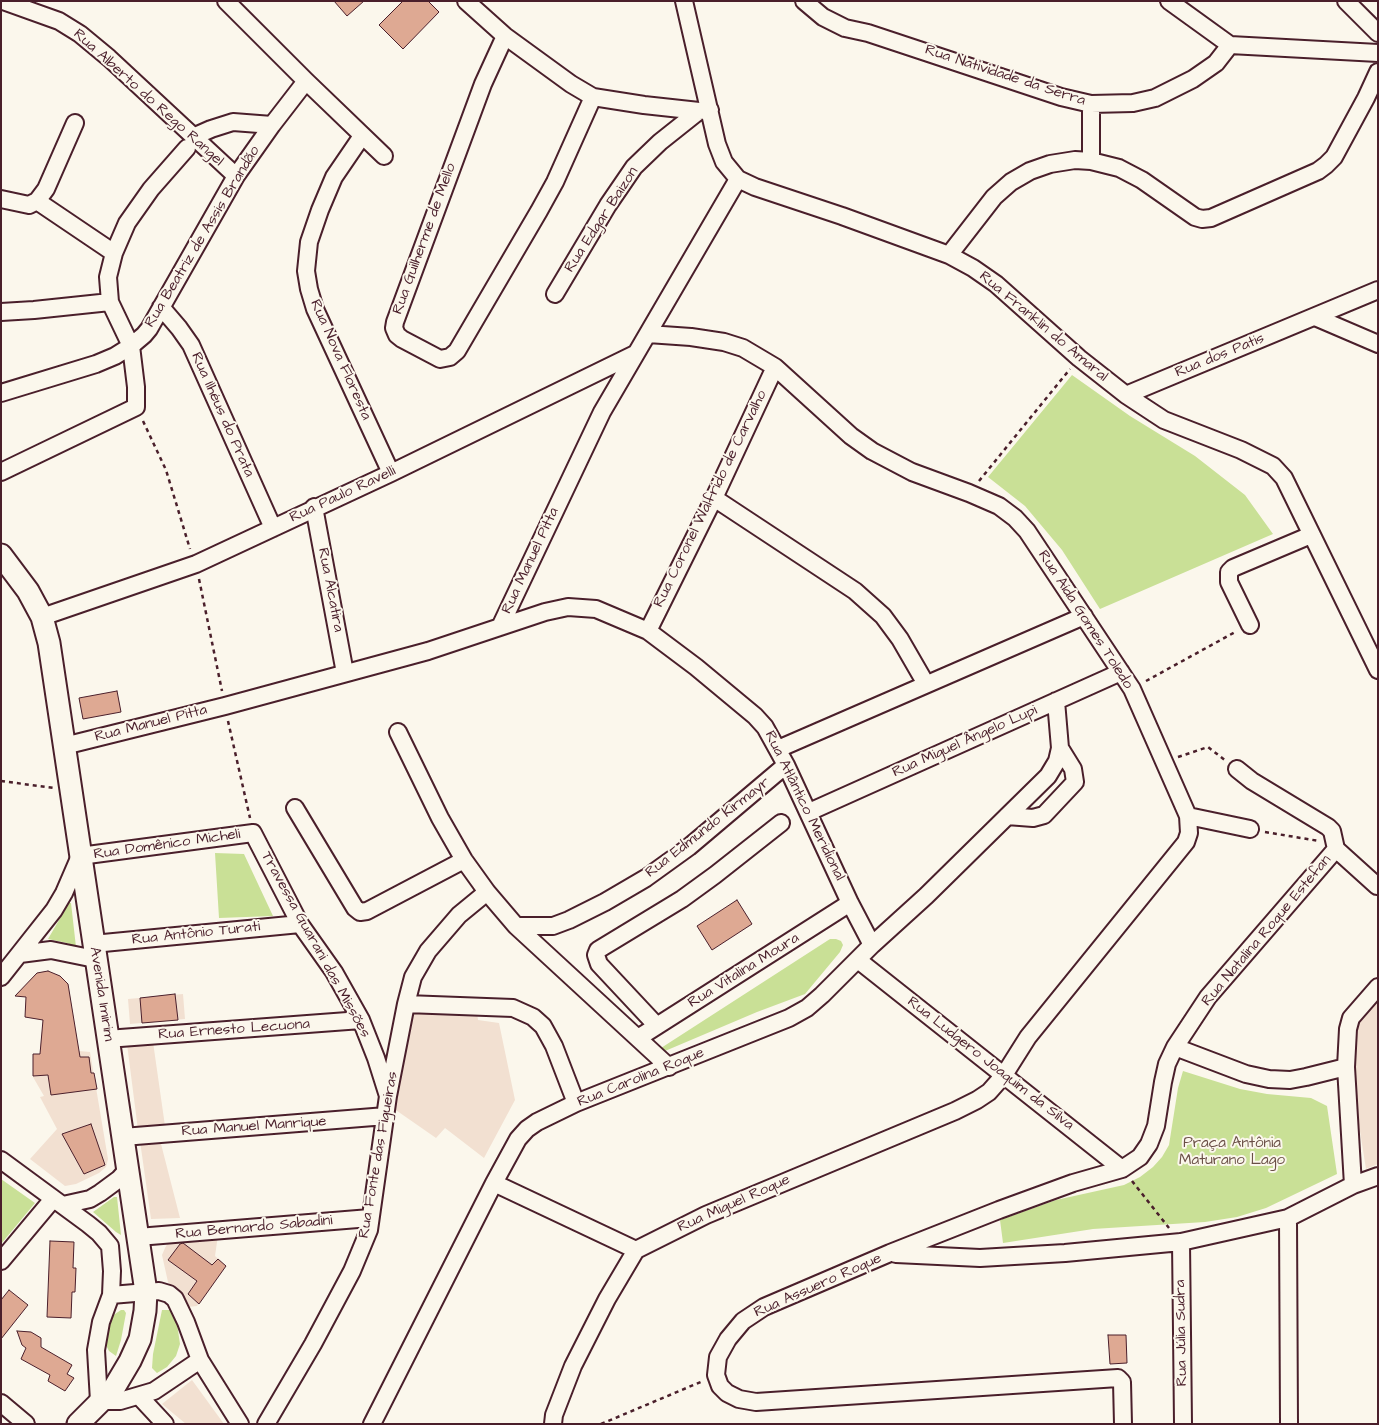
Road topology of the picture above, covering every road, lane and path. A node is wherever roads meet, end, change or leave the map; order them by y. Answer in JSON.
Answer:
{"nodes":[{"id":1,"x":3,"y":1,"type":"edge"},
{"id":2,"x":226,"y":1,"type":"edge"},
{"id":3,"x":466,"y":1,"type":"edge"},
{"id":4,"x":684,"y":1,"type":"edge"},
{"id":5,"x":804,"y":1,"type":"edge"},
{"id":6,"x":1169,"y":1,"type":"edge"},
{"id":7,"x":1346,"y":1,"type":"edge"},
{"id":8,"x":1378,"y":33,"type":"edge"},
{"id":9,"x":505,"y":36,"type":"junction"},
{"id":10,"x":1230,"y":45,"type":"junction"},
{"id":11,"x":1378,"y":53,"type":"edge"},
{"id":12,"x":1378,"y":72,"type":"edge"},
{"id":13,"x":306,"y":81,"type":"junction"},
{"id":14,"x":594,"y":97,"type":"junction"},
{"id":15,"x":1091,"y":104,"type":"junction"},
{"id":16,"x":704,"y":111,"type":"junction"},
{"id":17,"x":75,"y":123,"type":"dead end"},
{"id":18,"x":272,"y":125,"type":"junction"},
{"id":19,"x":362,"y":136,"type":"junction"},
{"id":20,"x":190,"y":143,"type":"junction"},
{"id":21,"x":384,"y":156,"type":"dead end"},
{"id":22,"x":1090,"y":161,"type":"junction"},
{"id":23,"x":236,"y":176,"type":"junction"},
{"id":24,"x":738,"y":179,"type":"junction"},
{"id":25,"x":1,"y":199,"type":"edge"},
{"id":26,"x":38,"y":201,"type":"junction"},
{"id":27,"x":114,"y":253,"type":"junction"},
{"id":28,"x":949,"y":255,"type":"junction"},
{"id":29,"x":1378,"y":290,"type":"edge"},
{"id":30,"x":555,"y":294,"type":"dead end"},
{"id":31,"x":110,"y":302,"type":"junction"},
{"id":32,"x":161,"y":307,"type":"junction"},
{"id":33,"x":1,"y":312,"type":"edge"},
{"id":34,"x":1315,"y":317,"type":"junction"},
{"id":35,"x":648,"y":334,"type":"junction"},
{"id":36,"x":1378,"y":344,"type":"edge"},
{"id":37,"x":131,"y":346,"type":"junction"},
{"id":38,"x":636,"y":354,"type":"junction"},
{"id":39,"x":1079,"y":358,"type":"junction"},
{"id":40,"x":775,"y":367,"type":"junction"},
{"id":41,"x":1,"y":393,"type":"edge"},
{"id":42,"x":1126,"y":395,"type":"junction"},
{"id":43,"x":1,"y":472,"type":"edge"},
{"id":44,"x":391,"y":472,"type":"junction"},
{"id":45,"x":969,"y":492,"type":"junction"},
{"id":46,"x":714,"y":498,"type":"junction"},
{"id":47,"x":314,"y":507,"type":"junction"},
{"id":48,"x":273,"y":528,"type":"junction"},
{"id":49,"x":1311,"y":535,"type":"junction"},
{"id":50,"x":1,"y":555,"type":"edge"},
{"id":51,"x":1084,"y":616,"type":"junction"},
{"id":52,"x":42,"y":617,"type":"junction"},
{"id":53,"x":1250,"y":625,"type":"joint"},
{"id":54,"x":500,"y":627,"type":"junction"},
{"id":55,"x":648,"y":632,"type":"junction"},
{"id":56,"x":1378,"y":670,"type":"edge"},
{"id":57,"x":1121,"y":672,"type":"junction"},
{"id":58,"x":345,"y":673,"type":"junction"},
{"id":59,"x":926,"y":684,"type":"junction"},
{"id":60,"x":1132,"y":689,"type":"junction"},
{"id":61,"x":1056,"y":701,"type":"junction"},
{"id":62,"x":225,"y":706,"type":"junction"},
{"id":63,"x":398,"y":732,"type":"dead end"},
{"id":64,"x":64,"y":746,"type":"junction"},
{"id":65,"x":1060,"y":748,"type":"junction"},
{"id":66,"x":778,"y":749,"type":"junction"},
{"id":67,"x":1164,"y":762,"type":"junction"},
{"id":68,"x":786,"y":766,"type":"junction"},
{"id":69,"x":1237,"y":770,"type":"joint"},
{"id":70,"x":1,"y":781,"type":"edge"},
{"id":71,"x":70,"y":790,"type":"junction"},
{"id":72,"x":295,"y":808,"type":"dead end"},
{"id":73,"x":809,"y":812,"type":"junction"},
{"id":74,"x":1008,"y":816,"type":"junction"},
{"id":75,"x":1188,"y":816,"type":"junction"},
{"id":76,"x":781,"y":823,"type":"dead end"},
{"id":77,"x":1250,"y":829,"type":"joint"},
{"id":78,"x":253,"y":833,"type":"junction"},
{"id":79,"x":1336,"y":849,"type":"junction"},
{"id":80,"x":80,"y":856,"type":"junction"},
{"id":81,"x":464,"y":860,"type":"junction"},
{"id":82,"x":1377,"y":886,"type":"edge"},
{"id":83,"x":487,"y":892,"type":"junction"},
{"id":84,"x":850,"y":903,"type":"junction"},
{"id":85,"x":300,"y":924,"type":"junction"},
{"id":86,"x":516,"y":926,"type":"junction"},
{"id":87,"x":872,"y":945,"type":"junction"},
{"id":88,"x":94,"y":951,"type":"junction"},
{"id":89,"x":20,"y":954,"type":"junction"},
{"id":90,"x":858,"y":960,"type":"junction"},
{"id":91,"x":1,"y":977,"type":"edge"},
{"id":92,"x":1378,"y":987,"type":"edge"},
{"id":93,"x":406,"y":1004,"type":"junction"},
{"id":94,"x":360,"y":1020,"type":"junction"},
{"id":95,"x":657,"y":1026,"type":"junction"},
{"id":96,"x":638,"y":1038,"type":"junction"},
{"id":97,"x":107,"y":1039,"type":"junction"},
{"id":98,"x":1175,"y":1048,"type":"junction"},
{"id":99,"x":669,"y":1067,"type":"junction"},
{"id":100,"x":1346,"y":1067,"type":"junction"},
{"id":101,"x":1004,"y":1075,"type":"junction"},
{"id":102,"x":388,"y":1096,"type":"junction"},
{"id":103,"x":576,"y":1103,"type":"junction"},
{"id":104,"x":386,"y":1116,"type":"junction"},
{"id":105,"x":123,"y":1137,"type":"junction"},
{"id":106,"x":1,"y":1160,"type":"edge"},
{"id":107,"x":128,"y":1169,"type":"junction"},
{"id":108,"x":1122,"y":1169,"type":"junction"},
{"id":109,"x":1378,"y":1176,"type":"edge"},
{"id":110,"x":494,"y":1183,"type":"junction"},
{"id":111,"x":1353,"y":1185,"type":"junction"},
{"id":112,"x":58,"y":1202,"type":"junction"},
{"id":113,"x":370,"y":1218,"type":"junction"},
{"id":114,"x":1288,"y":1218,"type":"junction"},
{"id":115,"x":138,"y":1237,"type":"junction"},
{"id":116,"x":1181,"y":1242,"type":"junction"},
{"id":117,"x":636,"y":1250,"type":"junction"},
{"id":118,"x":890,"y":1253,"type":"junction"},
{"id":119,"x":1,"y":1261,"type":"edge"},
{"id":120,"x":146,"y":1292,"type":"junction"},
{"id":121,"x":111,"y":1295,"type":"junction"},
{"id":122,"x":200,"y":1360,"type":"junction"},
{"id":123,"x":716,"y":1375,"type":"junction"},
{"id":124,"x":139,"y":1396,"type":"junction"},
{"id":125,"x":99,"y":1401,"type":"junction"},
{"id":126,"x":1,"y":1403,"type":"edge"},
{"id":127,"x":26,"y":1424,"type":"edge"},
{"id":128,"x":78,"y":1424,"type":"edge"},
{"id":129,"x":165,"y":1424,"type":"edge"},
{"id":130,"x":240,"y":1424,"type":"edge"},
{"id":131,"x":266,"y":1424,"type":"edge"},
{"id":132,"x":372,"y":1424,"type":"edge"},
{"id":133,"x":553,"y":1424,"type":"edge"},
{"id":134,"x":601,"y":1424,"type":"edge"},
{"id":135,"x":1123,"y":1424,"type":"edge"},
{"id":136,"x":1183,"y":1424,"type":"edge"},
{"id":137,"x":1289,"y":1424,"type":"edge"}],
"edges":[{"from":1,"to":20,"type":"street","name":"Rua Alberto do Rego Rangel"},
{"from":2,"to":13,"type":"street"},
{"from":3,"to":9,"type":"street"},
{"from":4,"to":16,"type":"street","name":"Rua Franklin do Amaral"},
{"from":5,"to":15,"type":"street","name":"Rua Natividade da Serra"},
{"from":6,"to":10,"type":"street"},
{"from":7,"to":8,"type":"street"},
{"from":9,"to":14,"type":"street"},
{"from":9,"to":14,"type":"street","name":"Rua Guilherme de Mello"},
{"from":10,"to":11,"type":"street"},
{"from":10,"to":15,"type":"street","name":"Rua Natividade da Serra"},
{"from":12,"to":22,"type":"street"},
{"from":13,"to":18,"type":"street","name":"Rua Beatriz de Assis Brandão"},
{"from":13,"to":19,"type":"street"},
{"from":14,"to":16,"type":"street"},
{"from":15,"to":22,"type":"street"},
{"from":16,"to":24,"type":"street","name":"Rua Franklin do Amaral"},
{"from":16,"to":30,"type":"street","name":"Rua Edgar Baizon"},
{"from":17,"to":26,"type":"street"},
{"from":18,"to":20,"type":"street","name":"Rua Beatriz de Assis Brandão"},
{"from":18,"to":23,"type":"street","name":"Rua Beatriz de Assis Brandão"},
{"from":19,"to":21,"type":"street"},
{"from":19,"to":44,"type":"street","name":"Rua Nova Floresta"},
{"from":20,"to":23,"type":"street","name":"Rua Alberto do Rego Rangel"},
{"from":20,"to":27,"type":"street"},
{"from":22,"to":28,"type":"street"},
{"from":23,"to":32,"type":"street","name":"Rua Beatriz de Assis Brandão"},
{"from":24,"to":28,"type":"street","name":"Rua Franklin do Amaral"},
{"from":24,"to":35,"type":"street","name":"Rua Manuel Pitta"},
{"from":25,"to":26,"type":"street"},
{"from":26,"to":27,"type":"street"},
{"from":27,"to":31,"type":"street"},
{"from":28,"to":39,"type":"street","name":"Rua Franklin do Amaral"},
{"from":29,"to":34,"type":"street","name":"Rua dos Patis"},
{"from":31,"to":33,"type":"street"},
{"from":31,"to":37,"type":"street"},
{"from":32,"to":37,"type":"street","name":"Rua Beatriz de Assis Brandão"},
{"from":32,"to":48,"type":"street","name":"Rua Ilhéus do Prata"},
{"from":34,"to":36,"type":"street"},
{"from":34,"to":42,"type":"street","name":"Rua dos Patis"},
{"from":35,"to":38,"type":"street","name":"Rua Manuel Pitta"},
{"from":35,"to":40,"type":"street","name":"Rua Aída Gomes Toledo"},
{"from":37,"to":41,"type":"street","name":"Rua Beatriz de Assis Brandão"},
{"from":37,"to":43,"type":"street"},
{"from":38,"to":44,"type":"street","name":"Rua Paulo Ravelli"},
{"from":38,"to":54,"type":"street","name":"Rua Manuel Pitta"},
{"from":39,"to":42,"type":"street","name":"Rua Franklin do Amaral"},
{"from":39,"to":45,"type":"path"},
{"from":40,"to":45,"type":"street","name":"Rua Aída Gomes Toledo"},
{"from":40,"to":46,"type":"street","name":"Rua Coronel Walfrido de Carvalho"},
{"from":42,"to":49,"type":"street","name":"Rua Franklin do Amaral"},
{"from":44,"to":47,"type":"street","name":"Rua Paulo Ravelli"},
{"from":45,"to":51,"type":"street","name":"Rua Aída Gomes Toledo"},
{"from":46,"to":55,"type":"street","name":"Rua Coronel Walfrido de Carvalho"},
{"from":46,"to":59,"type":"street"},
{"from":47,"to":48,"type":"street","name":"Rua Paulo Ravelli"},
{"from":47,"to":58,"type":"street","name":"Rua Alcatira"},
{"from":48,"to":52,"type":"street","name":"Rua Paulo Ravelli"},
{"from":49,"to":53,"type":"street"},
{"from":49,"to":56,"type":"street","name":"Rua Franklin do Amaral"},
{"from":50,"to":52,"type":"main road","name":"Avenida Imirim"},
{"from":51,"to":57,"type":"street","name":"Rua Aída Gomes Toledo"},
{"from":51,"to":59,"type":"street"},
{"from":52,"to":64,"type":"main road","name":"Avenida Imirim"},
{"from":53,"to":60,"type":"path"},
{"from":54,"to":55,"type":"street","name":"Rua Atlântico Meridional"},
{"from":54,"to":58,"type":"street","name":"Rua Manuel Pitta"},
{"from":55,"to":66,"type":"street","name":"Rua Atlântico Meridional"},
{"from":57,"to":60,"type":"street","name":"Rua Aída Gomes Toledo"},
{"from":57,"to":61,"type":"street","name":"Rua Miguel Ângelo Lupi"},
{"from":58,"to":62,"type":"street","name":"Rua Manuel Pitta"},
{"from":59,"to":66,"type":"street"},
{"from":60,"to":67,"type":"street","name":"Rua Aída Gomes Toledo"},
{"from":61,"to":65,"type":"street","name":"Rua Carolina Roque"},
{"from":61,"to":73,"type":"street","name":"Rua Miguel Ângelo Lupi"},
{"from":62,"to":64,"type":"street","name":"Rua Manuel Pitta"},
{"from":62,"to":78,"type":"path"},
{"from":63,"to":81,"type":"street"},
{"from":64,"to":71,"type":"main road","name":"Avenida Imirim"},
{"from":65,"to":74,"type":"street","name":"Rua Carolina Roque"},
{"from":65,"to":74,"type":"street","name":"Rua Carolina Roque"},
{"from":66,"to":68,"type":"street","name":"Rua Atlântico Meridional"},
{"from":67,"to":69,"type":"path"},
{"from":67,"to":75,"type":"street","name":"Rua Aída Gomes Toledo"},
{"from":68,"to":73,"type":"street","name":"Rua Atlântico Meridional"},
{"from":68,"to":86,"type":"street","name":"Rua Edmundo Kirmayr"},
{"from":69,"to":79,"type":"street"},
{"from":70,"to":71,"type":"path"},
{"from":71,"to":80,"type":"main road","name":"Avenida Imirim"},
{"from":72,"to":81,"type":"street"},
{"from":73,"to":84,"type":"street","name":"Rua Atlântico Meridional"},
{"from":74,"to":87,"type":"street","name":"Rua Carolina Roque"},
{"from":75,"to":77,"type":"street"},
{"from":75,"to":101,"type":"street","name":"Rua Aída Gomes Toledo"},
{"from":76,"to":95,"type":"street"},
{"from":77,"to":79,"type":"path"},
{"from":78,"to":80,"type":"street","name":"Rua Domênico Micheli"},
{"from":78,"to":85,"type":"street","name":"Travessa Guarani das Missões"},
{"from":79,"to":82,"type":"street"},
{"from":79,"to":98,"type":"street","name":"Rua Natalina Roque Estefan"},
{"from":80,"to":88,"type":"main road","name":"Avenida Imirim"},
{"from":80,"to":89,"type":"street"},
{"from":81,"to":83,"type":"street"},
{"from":83,"to":86,"type":"street"},
{"from":83,"to":93,"type":"street","name":"Rua Fonte das Figueiras"},
{"from":84,"to":87,"type":"street","name":"Rua Atlântico Meridional"},
{"from":84,"to":95,"type":"street","name":"Rua Vitalina Moura"},
{"from":85,"to":88,"type":"street","name":"Rua Antônio Turati"},
{"from":85,"to":94,"type":"street","name":"Travessa Guarani das Missões"},
{"from":86,"to":96,"type":"street"},
{"from":87,"to":90,"type":"street","name":"Rua Carolina Roque"},
{"from":88,"to":89,"type":"street","name":"Rua Antônio Turati"},
{"from":88,"to":97,"type":"main road","name":"Avenida Imirim"},
{"from":89,"to":91,"type":"street"},
{"from":90,"to":99,"type":"street","name":"Rua Carolina Roque"},
{"from":90,"to":101,"type":"street","name":"Rua Ludgero Joaquim da Silva"},
{"from":92,"to":100,"type":"street"},
{"from":93,"to":102,"type":"street","name":"Rua Fonte das Figueiras"},
{"from":93,"to":103,"type":"street"},
{"from":94,"to":97,"type":"street","name":"Rua Ernesto Lecuona"},
{"from":94,"to":102,"type":"street","name":"Travessa Guarani das Missões"},
{"from":95,"to":96,"type":"street","name":"Rua Vitalina Moura"},
{"from":96,"to":99,"type":"street"},
{"from":97,"to":105,"type":"main road","name":"Avenida Imirim"},
{"from":98,"to":100,"type":"street"},
{"from":98,"to":108,"type":"street","name":"Rua Natalina Roque Estefan"},
{"from":99,"to":103,"type":"street","name":"Rua Carolina Roque"},
{"from":100,"to":111,"type":"street"},
{"from":101,"to":108,"type":"street","name":"Rua Ludgero Joaquim da Silva"},
{"from":101,"to":117,"type":"street","name":"Rua Miguel Roque"},
{"from":102,"to":104,"type":"street","name":"Rua Fonte das Figueiras"},
{"from":103,"to":110,"type":"street","name":"Rua Carolina Roque"},
{"from":104,"to":105,"type":"street","name":"Rua Manuel Manrique"},
{"from":104,"to":113,"type":"street","name":"Rua Fonte das Figueiras"},
{"from":105,"to":107,"type":"main road","name":"Avenida Imirim"},
{"from":106,"to":112,"type":"street"},
{"from":107,"to":112,"type":"street"},
{"from":107,"to":115,"type":"main road","name":"Avenida Imirim"},
{"from":108,"to":116,"type":"path"},
{"from":108,"to":118,"type":"street","name":"Rua Assuero Roque"},
{"from":109,"to":111,"type":"street"},
{"from":110,"to":117,"type":"street"},
{"from":110,"to":132,"type":"street","name":"Rua Carolina Roque"},
{"from":111,"to":114,"type":"street"},
{"from":112,"to":119,"type":"street"},
{"from":112,"to":121,"type":"street"},
{"from":113,"to":115,"type":"street","name":"Rua Bernardo Sabadini"},
{"from":113,"to":131,"type":"street","name":"Rua Fonte das Figueiras"},
{"from":114,"to":116,"type":"street"},
{"from":114,"to":137,"type":"street"},
{"from":115,"to":120,"type":"main road","name":"Avenida Imirim"},
{"from":116,"to":118,"type":"street"},
{"from":116,"to":136,"type":"street","name":"Rua Júlia Sudra"},
{"from":117,"to":133,"type":"street"},
{"from":118,"to":123,"type":"street","name":"Rua Assuero Roque"},
{"from":120,"to":121,"type":"street"},
{"from":120,"to":122,"type":"street"},
{"from":120,"to":125,"type":"main road","name":"Avenida Imirim"},
{"from":121,"to":125,"type":"street"},
{"from":122,"to":124,"type":"street"},
{"from":122,"to":130,"type":"street"},
{"from":123,"to":134,"type":"path"},
{"from":123,"to":135,"type":"street"},
{"from":124,"to":125,"type":"street"},
{"from":124,"to":129,"type":"street"},
{"from":125,"to":128,"type":"main road","name":"Avenida Imirim"},
{"from":126,"to":127,"type":"street"}]}
